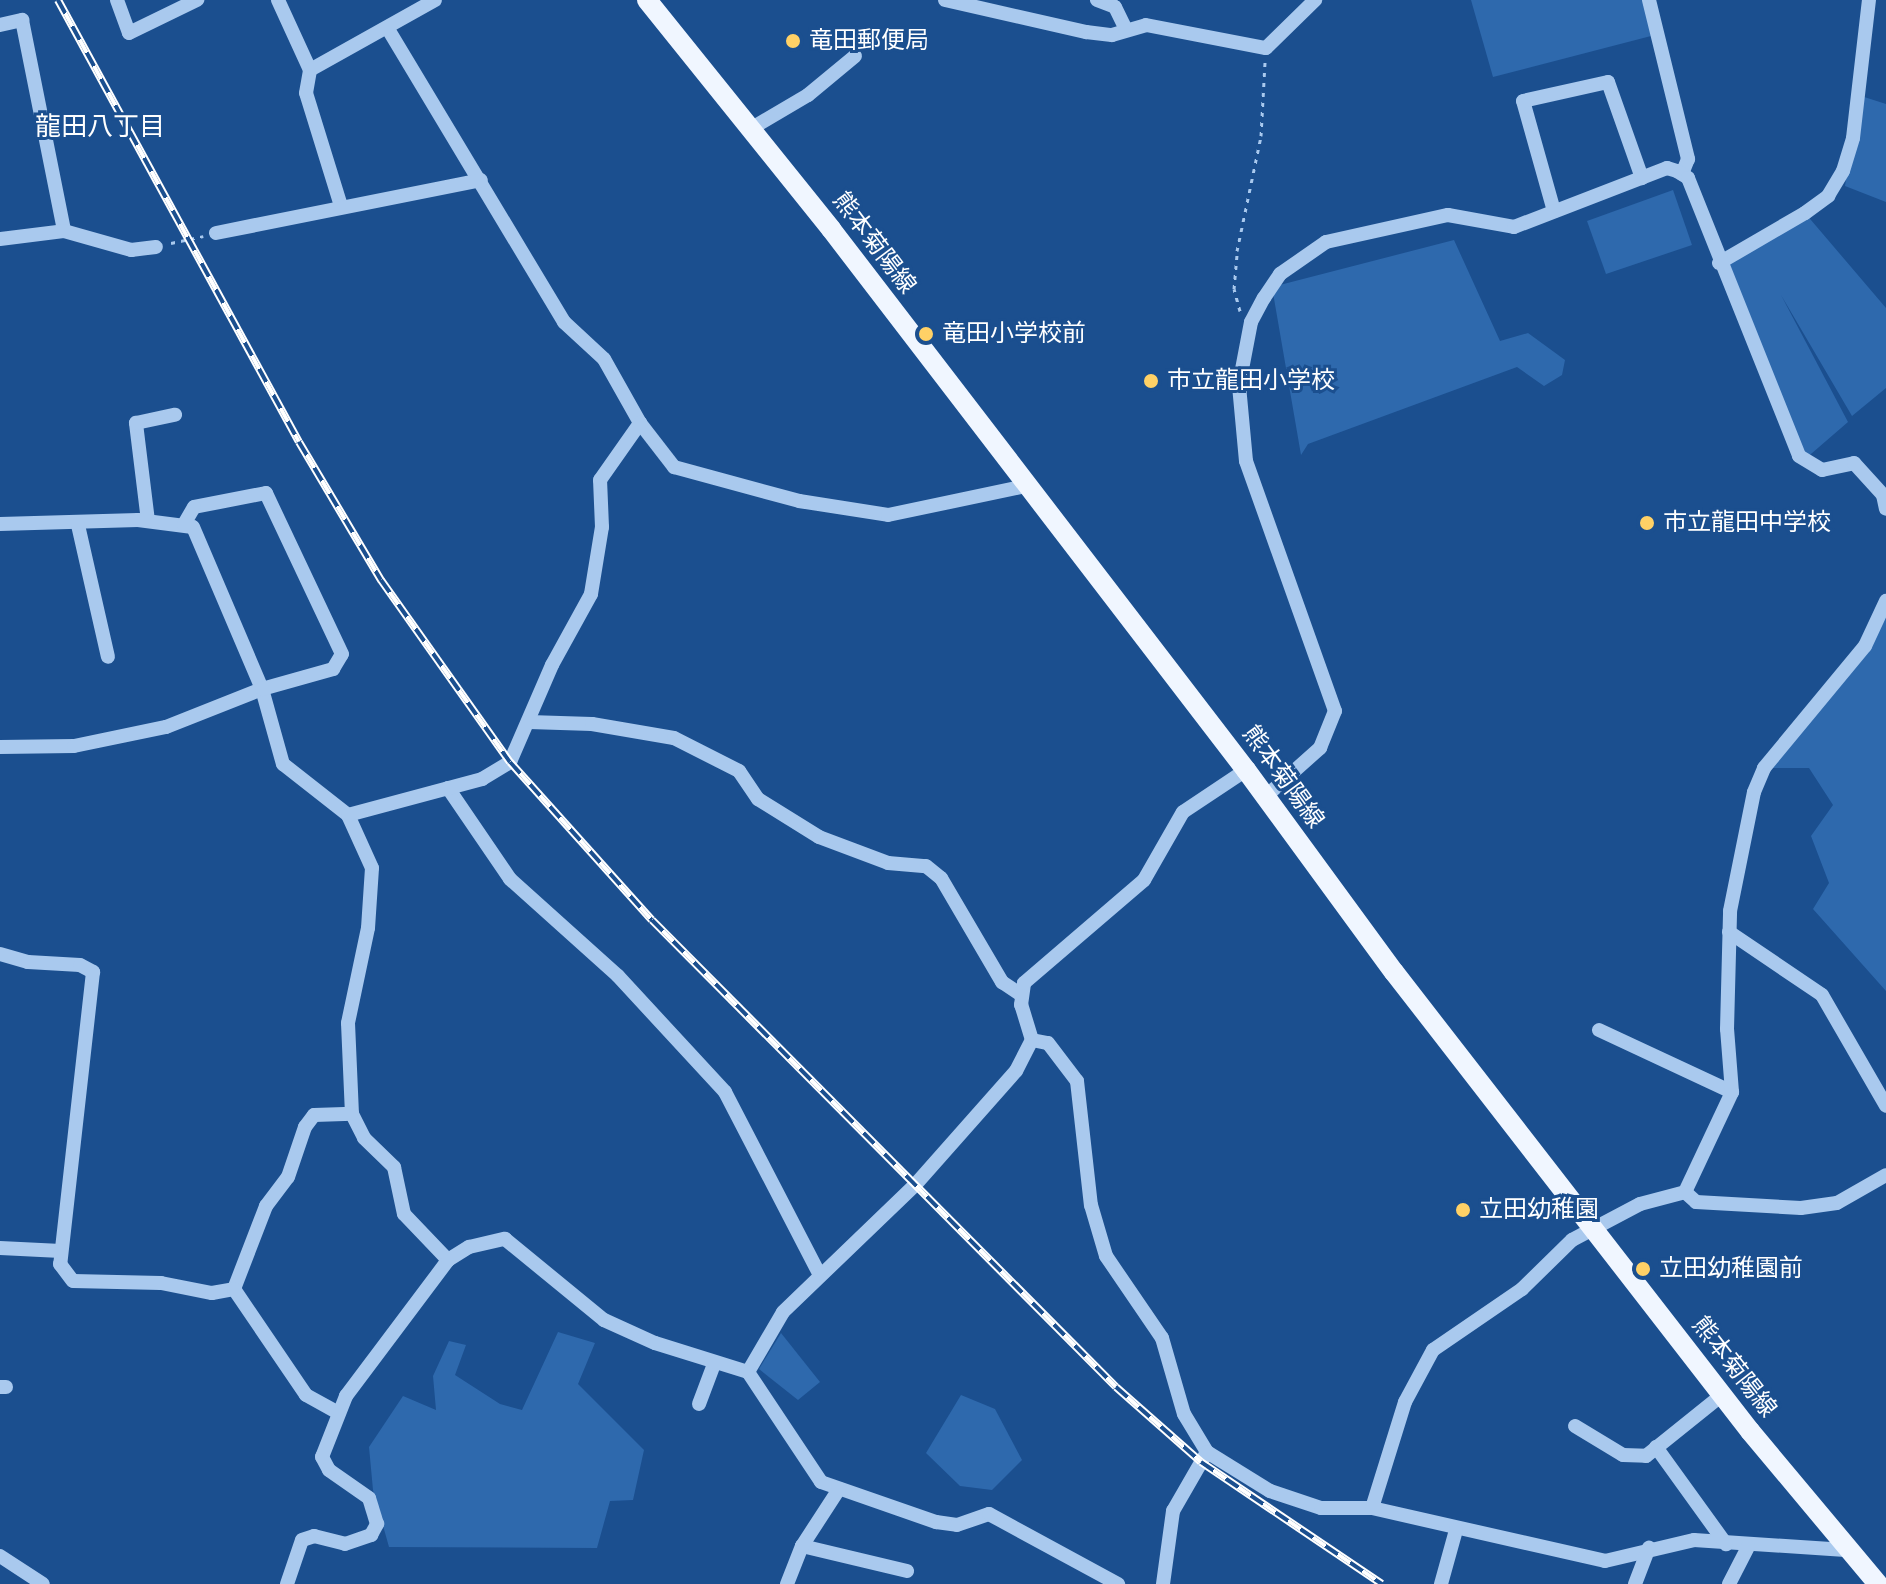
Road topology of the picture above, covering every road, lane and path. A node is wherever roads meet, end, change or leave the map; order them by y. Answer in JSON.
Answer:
{"nodes":[{"id":1,"x":117,"y":0,"type":"edge"},
{"id":2,"x":197,"y":0,"type":"edge"},
{"id":3,"x":278,"y":0,"type":"edge"},
{"id":4,"x":435,"y":0,"type":"edge"},
{"id":5,"x":647,"y":0,"type":"edge"},
{"id":6,"x":945,"y":0,"type":"edge"},
{"id":7,"x":1097,"y":0,"type":"edge"},
{"id":8,"x":1315,"y":0,"type":"edge"},
{"id":9,"x":1649,"y":0,"type":"edge"},
{"id":10,"x":1869,"y":0,"type":"edge"},
{"id":11,"x":0,"y":25,"type":"edge"},
{"id":12,"x":388,"y":29,"type":"junction"},
{"id":13,"x":1126,"y":30,"type":"junction"},
{"id":14,"x":1266,"y":48,"type":"junction"},
{"id":15,"x":855,"y":56,"type":"dead end"},
{"id":16,"x":310,"y":70,"type":"junction"},
{"id":17,"x":752,"y":128,"type":"junction"},
{"id":18,"x":1682,"y":174,"type":"junction"},
{"id":19,"x":1642,"y":178,"type":"junction"},
{"id":20,"x":481,"y":180,"type":"junction"},
{"id":21,"x":341,"y":206,"type":"junction"},
{"id":22,"x":1554,"y":211,"type":"junction"},
{"id":23,"x":64,"y":231,"type":"junction"},
{"id":24,"x":216,"y":233,"type":"joint"},
{"id":25,"x":0,"y":239,"type":"edge"},
{"id":26,"x":156,"y":247,"type":"joint"},
{"id":27,"x":1719,"y":263,"type":"junction"},
{"id":28,"x":1251,"y":322,"type":"junction"},
{"id":29,"x":175,"y":415,"type":"dead end"},
{"id":30,"x":640,"y":423,"type":"junction"},
{"id":31,"x":1026,"y":486,"type":"junction"},
{"id":32,"x":1886,"y":509,"type":"edge"},
{"id":33,"x":148,"y":521,"type":"junction"},
{"id":34,"x":0,"y":524,"type":"edge"},
{"id":35,"x":184,"y":524,"type":"junction"},
{"id":36,"x":78,"y":525,"type":"junction"},
{"id":37,"x":1886,"y":601,"type":"edge"},
{"id":38,"x":108,"y":657,"type":"dead end"},
{"id":39,"x":262,"y":689,"type":"junction"},
{"id":40,"x":529,"y":722,"type":"junction"},
{"id":41,"x":0,"y":747,"type":"edge"},
{"id":42,"x":1246,"y":770,"type":"junction"},
{"id":43,"x":448,"y":788,"type":"junction"},
{"id":44,"x":1265,"y":797,"type":"junction"},
{"id":45,"x":348,"y":815,"type":"junction"},
{"id":46,"x":1729,"y":932,"type":"junction"},
{"id":47,"x":0,"y":954,"type":"edge"},
{"id":48,"x":1020,"y":994,"type":"junction"},
{"id":49,"x":1599,"y":1030,"type":"dead end"},
{"id":50,"x":1032,"y":1040,"type":"junction"},
{"id":51,"x":1732,"y":1092,"type":"junction"},
{"id":52,"x":1886,"y":1106,"type":"edge"},
{"id":53,"x":352,"y":1114,"type":"junction"},
{"id":54,"x":1886,"y":1175,"type":"edge"},
{"id":55,"x":1685,"y":1192,"type":"junction"},
{"id":56,"x":1594,"y":1227,"type":"junction"},
{"id":57,"x":0,"y":1248,"type":"edge"},
{"id":58,"x":61,"y":1251,"type":"junction"},
{"id":59,"x":448,"y":1260,"type":"junction"},
{"id":60,"x":819,"y":1273,"type":"junction"},
{"id":61,"x":234,"y":1289,"type":"junction"},
{"id":62,"x":714,"y":1364,"type":"junction"},
{"id":63,"x":748,"y":1372,"type":"junction"},
{"id":64,"x":1722,"y":1395,"type":"junction"},
{"id":65,"x":699,"y":1404,"type":"dead end"},
{"id":66,"x":338,"y":1413,"type":"junction"},
{"id":67,"x":1575,"y":1426,"type":"dead end"},
{"id":68,"x":1656,"y":1447,"type":"junction"},
{"id":69,"x":1207,"y":1452,"type":"junction"},
{"id":70,"x":839,"y":1489,"type":"junction"},
{"id":71,"x":1372,"y":1508,"type":"junction"},
{"id":72,"x":1456,"y":1530,"type":"junction"},
{"id":73,"x":1726,"y":1544,"type":"junction"},
{"id":74,"x":802,"y":1546,"type":"junction"},
{"id":75,"x":1748,"y":1547,"type":"junction"},
{"id":76,"x":1649,"y":1548,"type":"junction"},
{"id":77,"x":1846,"y":1550,"type":"junction"},
{"id":78,"x":0,"y":1556,"type":"edge"},
{"id":79,"x":907,"y":1571,"type":"dead end"},
{"id":80,"x":1874,"y":1583,"type":"edge"},
{"id":81,"x":43,"y":1584,"type":"edge"},
{"id":82,"x":287,"y":1584,"type":"edge"},
{"id":83,"x":787,"y":1584,"type":"edge"},
{"id":84,"x":1118,"y":1584,"type":"edge"},
{"id":85,"x":1163,"y":1584,"type":"edge"},
{"id":86,"x":1441,"y":1584,"type":"edge"},
{"id":87,"x":1635,"y":1584,"type":"edge"},
{"id":88,"x":1729,"y":1584,"type":"edge"}],
"edges":[{"from":1,"to":2,"type":"street"},
{"from":3,"to":16,"type":"street"},
{"from":4,"to":12,"type":"street"},
{"from":5,"to":17,"type":"main road","name":"熊本菊陽線"},
{"from":6,"to":13,"type":"street"},
{"from":7,"to":13,"type":"street"},
{"from":8,"to":14,"type":"street"},
{"from":9,"to":18,"type":"street"},
{"from":10,"to":27,"type":"street"},
{"from":11,"to":23,"type":"street"},
{"from":12,"to":16,"type":"street"},
{"from":12,"to":20,"type":"street"},
{"from":13,"to":14,"type":"street"},
{"from":14,"to":28,"type":"path"},
{"from":15,"to":17,"type":"street"},
{"from":16,"to":21,"type":"street"},
{"from":17,"to":31,"type":"main road","name":"熊本菊陽線"},
{"from":18,"to":19,"type":"street"},
{"from":18,"to":27,"type":"street"},
{"from":19,"to":22,"type":"street"},
{"from":19,"to":22,"type":"street"},
{"from":20,"to":21,"type":"street"},
{"from":20,"to":30,"type":"street"},
{"from":21,"to":24,"type":"street"},
{"from":22,"to":28,"type":"street"},
{"from":23,"to":25,"type":"street"},
{"from":23,"to":26,"type":"street"},
{"from":24,"to":26,"type":"path"},
{"from":27,"to":32,"type":"street"},
{"from":28,"to":44,"type":"street"},
{"from":29,"to":33,"type":"street"},
{"from":30,"to":31,"type":"street"},
{"from":30,"to":40,"type":"street"},
{"from":31,"to":42,"type":"main road","name":"熊本菊陽線"},
{"from":33,"to":35,"type":"street"},
{"from":33,"to":36,"type":"street"},
{"from":34,"to":36,"type":"street"},
{"from":35,"to":39,"type":"street"},
{"from":35,"to":39,"type":"street"},
{"from":36,"to":38,"type":"street"},
{"from":37,"to":46,"type":"street"},
{"from":39,"to":41,"type":"street"},
{"from":39,"to":45,"type":"street"},
{"from":40,"to":43,"type":"street"},
{"from":40,"to":48,"type":"street"},
{"from":42,"to":44,"type":"main road","name":"熊本菊陽線"},
{"from":42,"to":48,"type":"street"},
{"from":43,"to":45,"type":"street"},
{"from":43,"to":60,"type":"street"},
{"from":44,"to":56,"type":"main road","name":"熊本菊陽線"},
{"from":45,"to":53,"type":"street"},
{"from":46,"to":51,"type":"street"},
{"from":46,"to":52,"type":"street"},
{"from":47,"to":58,"type":"street"},
{"from":48,"to":50,"type":"street"},
{"from":49,"to":51,"type":"street"},
{"from":50,"to":60,"type":"street"},
{"from":50,"to":69,"type":"street"},
{"from":51,"to":55,"type":"street"},
{"from":53,"to":59,"type":"street"},
{"from":53,"to":61,"type":"street"},
{"from":54,"to":55,"type":"street"},
{"from":55,"to":56,"type":"street"},
{"from":56,"to":64,"type":"main road","name":"熊本菊陽線"},
{"from":56,"to":71,"type":"street"},
{"from":57,"to":58,"type":"street"},
{"from":58,"to":61,"type":"street"},
{"from":59,"to":62,"type":"street"},
{"from":59,"to":66,"type":"street"},
{"from":60,"to":63,"type":"street"},
{"from":61,"to":66,"type":"street"},
{"from":62,"to":63,"type":"street"},
{"from":62,"to":65,"type":"street"},
{"from":63,"to":70,"type":"street"},
{"from":64,"to":68,"type":"street"},
{"from":64,"to":77,"type":"main road","name":"熊本菊陽線"},
{"from":66,"to":82,"type":"street"},
{"from":67,"to":68,"type":"street"},
{"from":68,"to":73,"type":"street"},
{"from":69,"to":71,"type":"street"},
{"from":69,"to":85,"type":"street"},
{"from":70,"to":74,"type":"street"},
{"from":70,"to":84,"type":"street"},
{"from":71,"to":72,"type":"street"},
{"from":72,"to":76,"type":"street"},
{"from":72,"to":86,"type":"street"},
{"from":73,"to":75,"type":"street"},
{"from":73,"to":76,"type":"street"},
{"from":74,"to":79,"type":"street"},
{"from":74,"to":83,"type":"street"},
{"from":75,"to":77,"type":"street"},
{"from":75,"to":88,"type":"street"},
{"from":76,"to":87,"type":"street"},
{"from":77,"to":80,"type":"main road","name":"熊本菊陽線"},
{"from":78,"to":81,"type":"street"}]}
